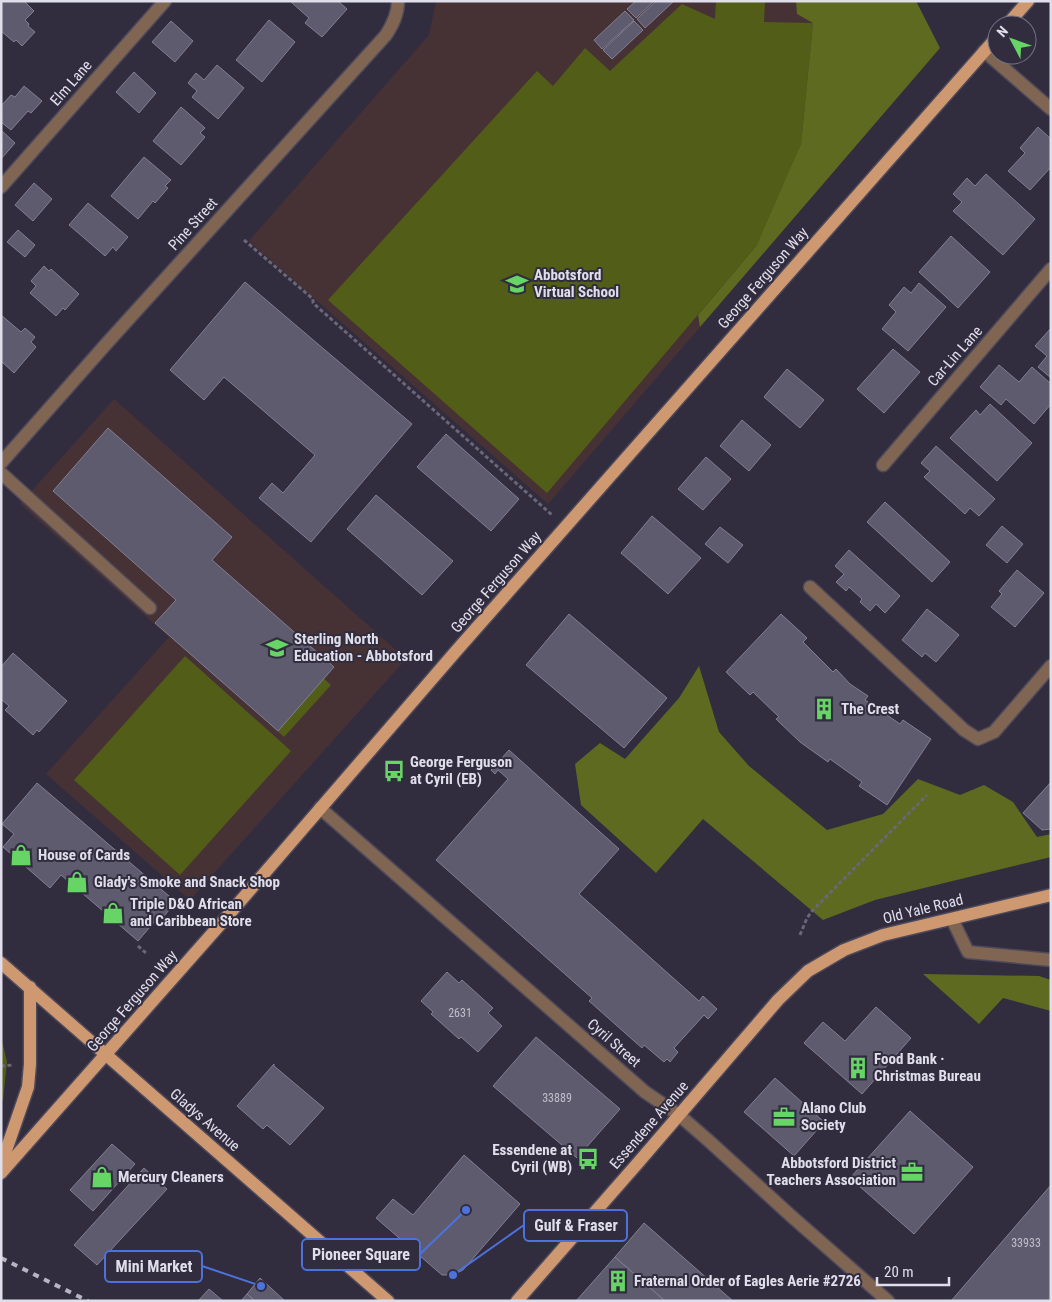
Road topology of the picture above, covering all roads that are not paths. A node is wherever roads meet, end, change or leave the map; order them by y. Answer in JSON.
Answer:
{"nodes":[{"id":1,"x":165,"y":1,"type":"edge"},
{"id":2,"x":398,"y":1,"type":"edge"},
{"id":3,"x":1028,"y":1,"type":"edge"},
{"id":4,"x":1016,"y":15,"type":"edge"},
{"id":5,"x":987,"y":48,"type":"edge"},
{"id":6,"x":984,"y":52,"type":"junction"},
{"id":7,"x":1051,"y":108,"type":"edge"},
{"id":8,"x":1,"y":187,"type":"edge"},
{"id":9,"x":1051,"y":269,"type":"edge"},
{"id":10,"x":1,"y":463,"type":"edge"},
{"id":11,"x":883,"y":465,"type":"dead end"},
{"id":12,"x":1,"y":472,"type":"edge"},
{"id":13,"x":810,"y":587,"type":"dead end"},
{"id":14,"x":150,"y":608,"type":"dead end"},
{"id":15,"x":1051,"y":666,"type":"edge"},
{"id":16,"x":320,"y":808,"type":"junction"},
{"id":17,"x":1051,"y":895,"type":"edge"},
{"id":18,"x":952,"y":919,"type":"junction"},
{"id":19,"x":1051,"y":960,"type":"edge"},
{"id":20,"x":1,"y":963,"type":"edge"},
{"id":21,"x":808,"y":971,"type":"joint"},
{"id":22,"x":30,"y":987,"type":"junction"},
{"id":23,"x":106,"y":1054,"type":"junction"},
{"id":24,"x":679,"y":1115,"type":"junction"},
{"id":25,"x":1,"y":1165,"type":"edge"},
{"id":26,"x":1,"y":1173,"type":"edge"},
{"id":27,"x":388,"y":1301,"type":"edge"},
{"id":28,"x":516,"y":1301,"type":"edge"},
{"id":29,"x":888,"y":1301,"type":"edge"}],
"edges":[{"from":1,"to":8,"type":"street","name":"Elm Lane"},
{"from":2,"to":10,"type":"street","name":"Pine Street"},
{"from":3,"to":4,"type":"main road"},
{"from":5,"to":6,"type":"main road","name":"George Ferguson Way"},
{"from":6,"to":7,"type":"street"},
{"from":6,"to":16,"type":"main road","name":"George Ferguson Way"},
{"from":9,"to":11,"type":"street","name":"Car-Lin Lane"},
{"from":12,"to":14,"type":"street"},
{"from":13,"to":15,"type":"street"},
{"from":16,"to":23,"type":"main road","name":"George Ferguson Way"},
{"from":16,"to":24,"type":"street","name":"Cyril Street"},
{"from":17,"to":18,"type":"main road","name":"Old Yale Road"},
{"from":18,"to":19,"type":"street"},
{"from":18,"to":21,"type":"main road","name":"Old Yale Road"},
{"from":20,"to":22,"type":"main road","name":"Gladys Avenue"},
{"from":21,"to":24,"type":"main road","name":"Essendene Avenue"},
{"from":22,"to":23,"type":"main road","name":"Gladys Avenue"},
{"from":22,"to":25,"type":"main road"},
{"from":23,"to":26,"type":"main road","name":"George Ferguson Way"},
{"from":23,"to":27,"type":"main road","name":"Gladys Avenue"},
{"from":24,"to":28,"type":"main road","name":"Essendene Avenue"},
{"from":24,"to":29,"type":"street","name":"Cyril Street"}]}
